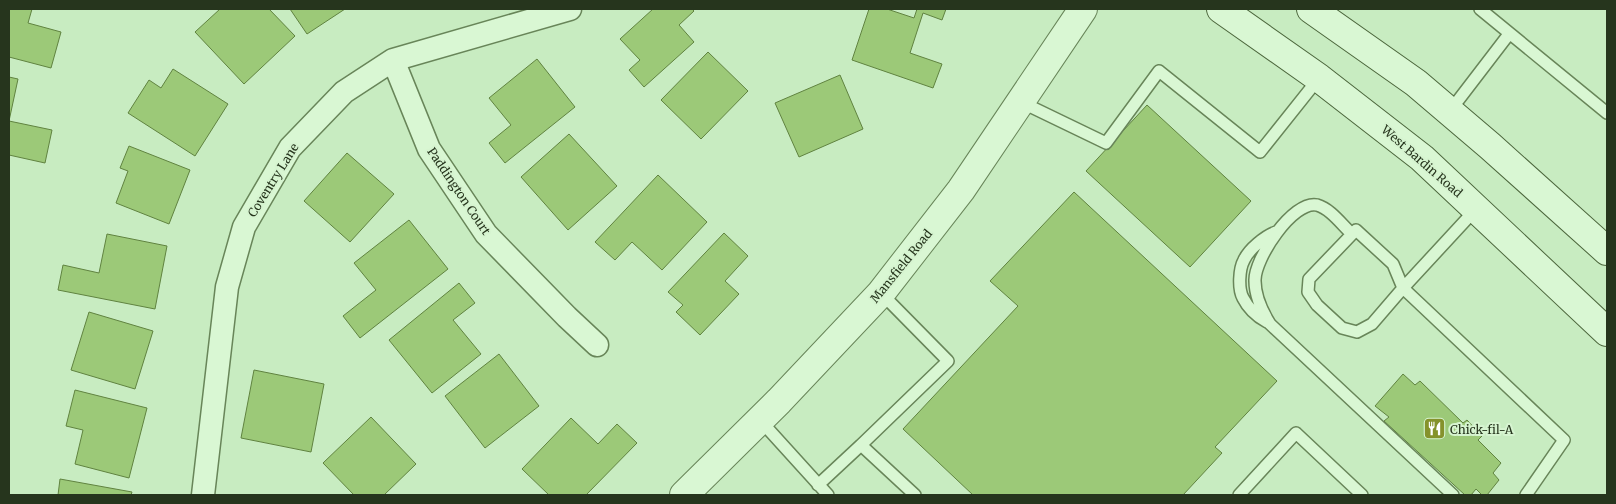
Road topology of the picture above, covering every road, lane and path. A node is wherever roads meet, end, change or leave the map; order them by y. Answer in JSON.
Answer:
{"nodes":[{"id":1,"x":570,"y":9,"type":"edge"},
{"id":2,"x":1083,"y":9,"type":"edge"},
{"id":3,"x":1221,"y":9,"type":"edge"},
{"id":4,"x":1311,"y":9,"type":"edge"},
{"id":5,"x":1480,"y":9,"type":"edge"},
{"id":6,"x":1508,"y":34,"type":"junction"},
{"id":7,"x":393,"y":60,"type":"junction"},
{"id":8,"x":1320,"y":78,"type":"junction"},
{"id":9,"x":1021,"y":102,"type":"junction"},
{"id":10,"x":1450,"y":112,"type":"junction"},
{"id":11,"x":1607,"y":113,"type":"edge"},
{"id":12,"x":1476,"y":209,"type":"junction"},
{"id":13,"x":1352,"y":234,"type":"junction"},
{"id":14,"x":1607,"y":251,"type":"edge"},
{"id":15,"x":1403,"y":288,"type":"junction"},
{"id":16,"x":881,"y":293,"type":"junction"},
{"id":17,"x":1607,"y":332,"type":"edge"},
{"id":18,"x":597,"y":345,"type":"dead end"},
{"id":19,"x":760,"y":420,"type":"junction"},
{"id":20,"x":861,"y":445,"type":"junction"},
{"id":21,"x":818,"y":485,"type":"junction"},
{"id":22,"x":202,"y":495,"type":"edge"},
{"id":23,"x":684,"y":495,"type":"edge"},
{"id":24,"x":828,"y":495,"type":"edge"},
{"id":25,"x":915,"y":495,"type":"edge"},
{"id":26,"x":1239,"y":495,"type":"edge"},
{"id":27,"x":1362,"y":495,"type":"edge"},
{"id":28,"x":1453,"y":495,"type":"edge"},
{"id":29,"x":1526,"y":495,"type":"edge"}],
"edges":[{"from":1,"to":7,"type":"street","name":"Coventry Lane"},
{"from":2,"to":9,"type":"main road","name":"Mansfield Road"},
{"from":3,"to":8,"type":"main road","name":"West Bardin Road"},
{"from":4,"to":10,"type":"main road"},
{"from":5,"to":6,"type":"lane"},
{"from":6,"to":10,"type":"lane"},
{"from":6,"to":11,"type":"lane"},
{"from":7,"to":18,"type":"street","name":"Paddington Court"},
{"from":7,"to":22,"type":"street","name":"Coventry Lane"},
{"from":8,"to":9,"type":"lane"},
{"from":8,"to":12,"type":"main road","name":"West Bardin Road"},
{"from":9,"to":16,"type":"main road","name":"Mansfield Road"},
{"from":10,"to":14,"type":"main road"},
{"from":12,"to":15,"type":"lane"},
{"from":12,"to":17,"type":"main road","name":"West Bardin Road"},
{"from":13,"to":15,"type":"lane"},
{"from":13,"to":15,"type":"lane"},
{"from":13,"to":28,"type":"lane"},
{"from":15,"to":29,"type":"lane"},
{"from":16,"to":19,"type":"main road","name":"Mansfield Road"},
{"from":16,"to":20,"type":"lane"},
{"from":19,"to":21,"type":"lane"},
{"from":19,"to":23,"type":"main road","name":"Mansfield Road"},
{"from":20,"to":21,"type":"lane"},
{"from":20,"to":25,"type":"lane"},
{"from":21,"to":24,"type":"lane"},
{"from":26,"to":27,"type":"lane"}]}
